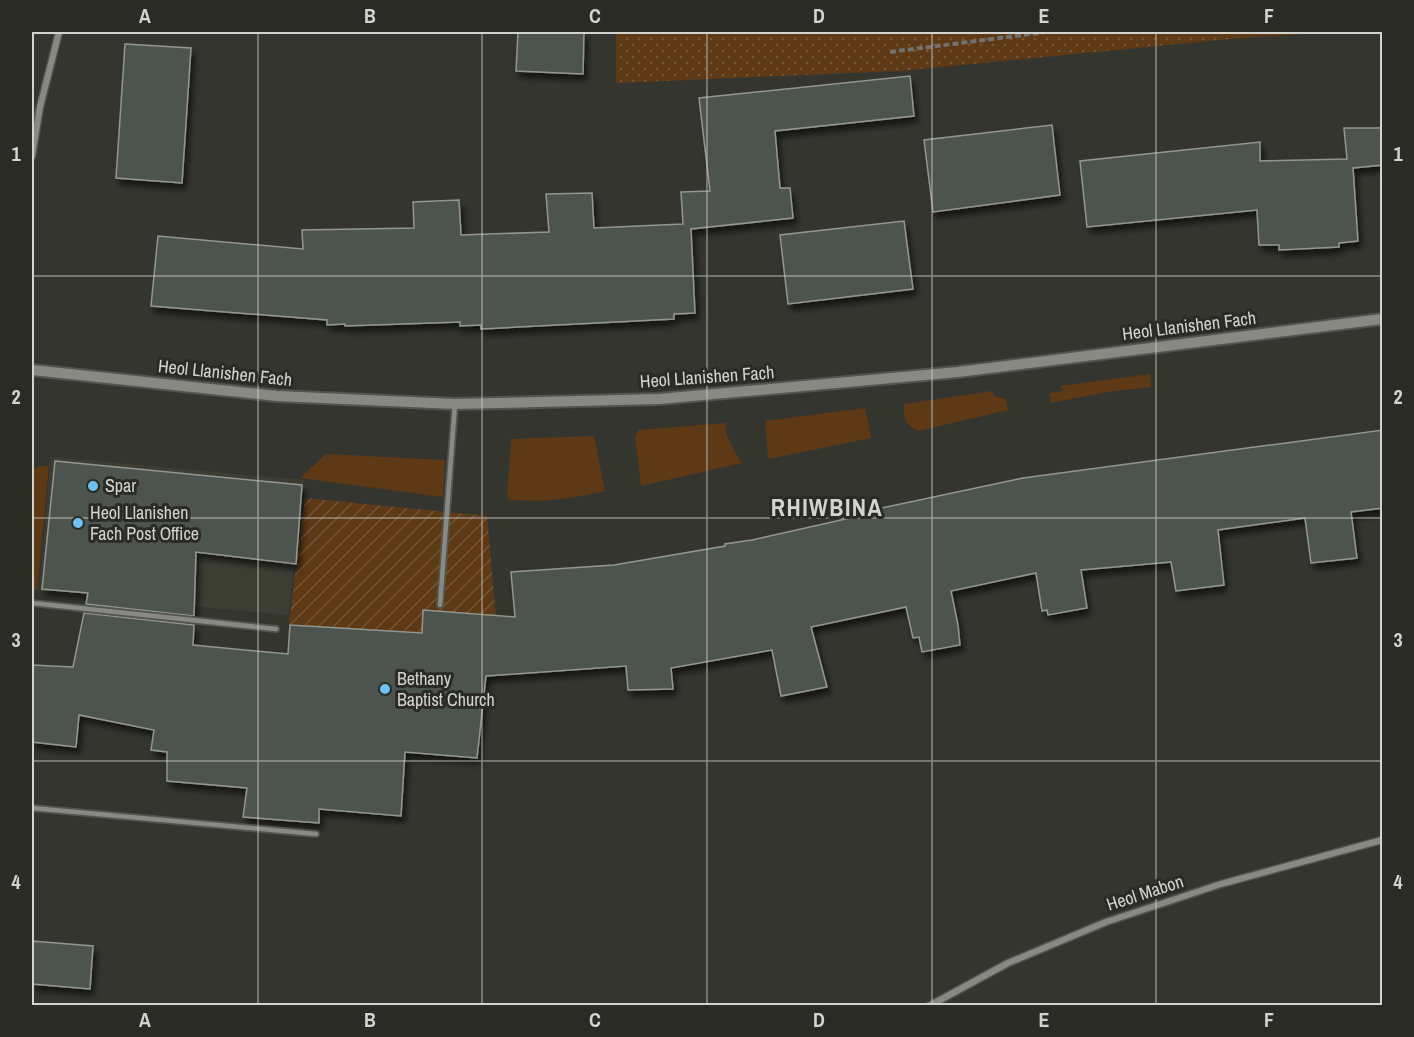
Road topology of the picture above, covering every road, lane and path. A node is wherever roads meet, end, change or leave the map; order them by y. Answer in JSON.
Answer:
{"nodes":[{"id":1,"x":59,"y":32,"type":"edge"},
{"id":2,"x":1046,"y":32,"type":"edge"},
{"id":3,"x":890,"y":52,"type":"dead end"},
{"id":4,"x":32,"y":156,"type":"edge"},
{"id":5,"x":1383,"y":319,"type":"edge"},
{"id":6,"x":32,"y":370,"type":"edge"},
{"id":7,"x":455,"y":404,"type":"junction"},
{"id":8,"x":32,"y":603,"type":"edge"},
{"id":9,"x":440,"y":605,"type":"dead end"},
{"id":10,"x":276,"y":629,"type":"dead end"},
{"id":11,"x":32,"y":808,"type":"edge"},
{"id":12,"x":316,"y":834,"type":"dead end"},
{"id":13,"x":1383,"y":840,"type":"edge"},
{"id":14,"x":929,"y":1005,"type":"edge"}],
"edges":[{"from":1,"to":4,"type":"street"},
{"from":2,"to":3,"type":"path"},
{"from":5,"to":7,"type":"street","name":"Heol Llanishen Fach"},
{"from":6,"to":7,"type":"street","name":"Heol Llanishen Fach"},
{"from":7,"to":9,"type":"lane"},
{"from":8,"to":10,"type":"lane"},
{"from":11,"to":12,"type":"lane"},
{"from":13,"to":14,"type":"street","name":"Heol Mabon"}]}
